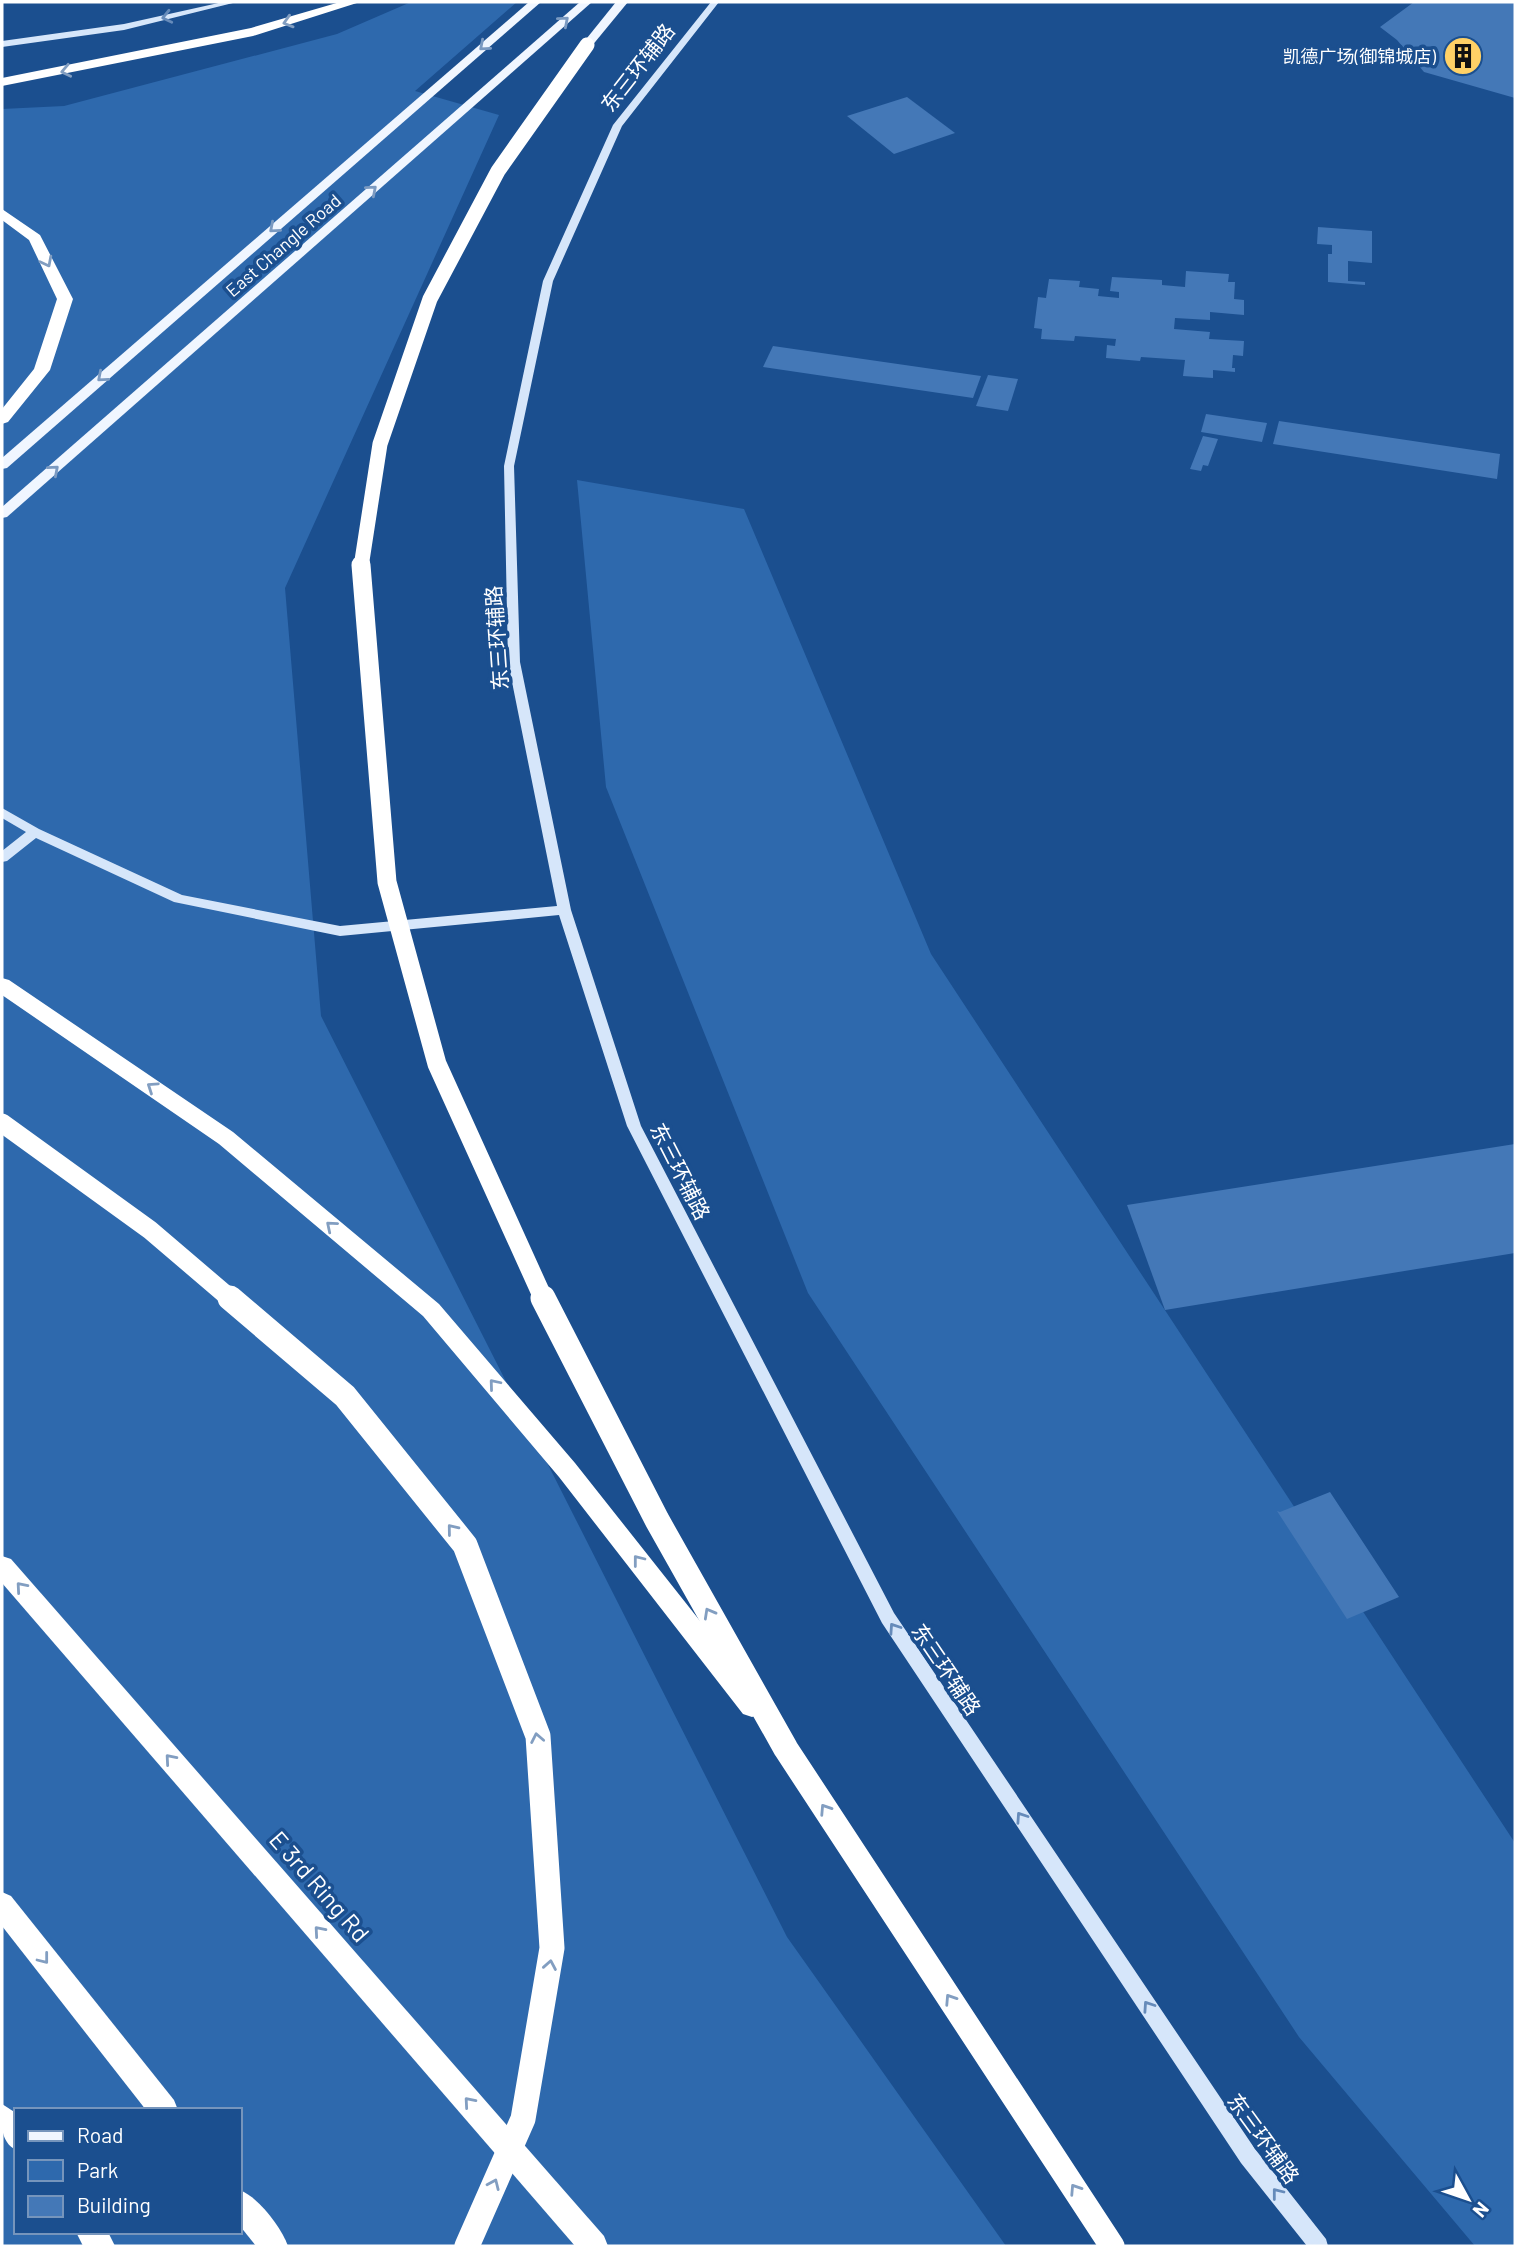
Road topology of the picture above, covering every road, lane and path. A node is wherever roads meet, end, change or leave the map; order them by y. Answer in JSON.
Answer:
{"nodes":[{"id":1,"x":233,"y":2,"type":"edge"},
{"id":2,"x":353,"y":2,"type":"edge"},
{"id":3,"x":536,"y":2,"type":"edge"},
{"id":4,"x":586,"y":2,"type":"edge"},
{"id":5,"x":622,"y":2,"type":"edge"},
{"id":6,"x":715,"y":2,"type":"edge"},
{"id":7,"x":2,"y":44,"type":"edge"},
{"id":8,"x":587,"y":45,"type":"joint"},
{"id":9,"x":2,"y":80,"type":"edge"},
{"id":10,"x":2,"y":213,"type":"edge"},
{"id":11,"x":2,"y":419,"type":"edge"},
{"id":12,"x":2,"y":464,"type":"edge"},
{"id":13,"x":2,"y":514,"type":"edge"},
{"id":14,"x":2,"y":812,"type":"edge"},
{"id":15,"x":35,"y":832,"type":"junction"},
{"id":16,"x":2,"y":858,"type":"edge"},
{"id":17,"x":564,"y":910,"type":"junction"},
{"id":18,"x":2,"y":985,"type":"edge"},
{"id":19,"x":2,"y":1123,"type":"edge"},
{"id":20,"x":2,"y":1566,"type":"edge"},
{"id":21,"x":786,"y":1749,"type":"junction"},
{"id":22,"x":2,"y":1905,"type":"edge"},
{"id":23,"x":162,"y":2108,"type":"edge"},
{"id":24,"x":2,"y":2119,"type":"edge"},
{"id":25,"x":14,"y":2134,"type":"edge"},
{"id":26,"x":242,"y":2206,"type":"edge"},
{"id":27,"x":274,"y":2246,"type":"edge"},
{"id":28,"x":467,"y":2246,"type":"edge"},
{"id":29,"x":594,"y":2246,"type":"edge"},
{"id":30,"x":1112,"y":2246,"type":"edge"},
{"id":31,"x":1319,"y":2246,"type":"edge"}],
"edges":[{"from":1,"to":7,"type":"main road","one_way":true},
{"from":2,"to":9,"type":"highway","one_way":true},
{"from":3,"to":12,"type":"main road","name":"East Changle Road","one_way":true},
{"from":13,"to":4,"type":"main road","name":"East Changle Road","one_way":true},
{"from":5,"to":8,"type":"main road"},
{"from":6,"to":17,"type":"main road","name":"东三环辅路"},
{"from":21,"to":8,"type":"highway","one_way":true,"bridge":true},
{"from":10,"to":11,"type":"highway","one_way":true},
{"from":14,"to":15,"type":"main road"},
{"from":15,"to":16,"type":"main road"},
{"from":15,"to":17,"type":"main road"},
{"from":31,"to":17,"type":"main road","name":"东三环辅路","one_way":true},
{"from":21,"to":18,"type":"highway","one_way":true,"bridge":true},
{"from":28,"to":19,"type":"highway","one_way":true,"bridge":true},
{"from":29,"to":20,"type":"highway","name":"E 3rd Ring Rd","one_way":true},
{"from":30,"to":21,"type":"highway","one_way":true,"bridge":true},
{"from":22,"to":23,"type":"highway","one_way":true},
{"from":24,"to":25,"type":"highway"},
{"from":26,"to":27,"type":"highway"}]}
